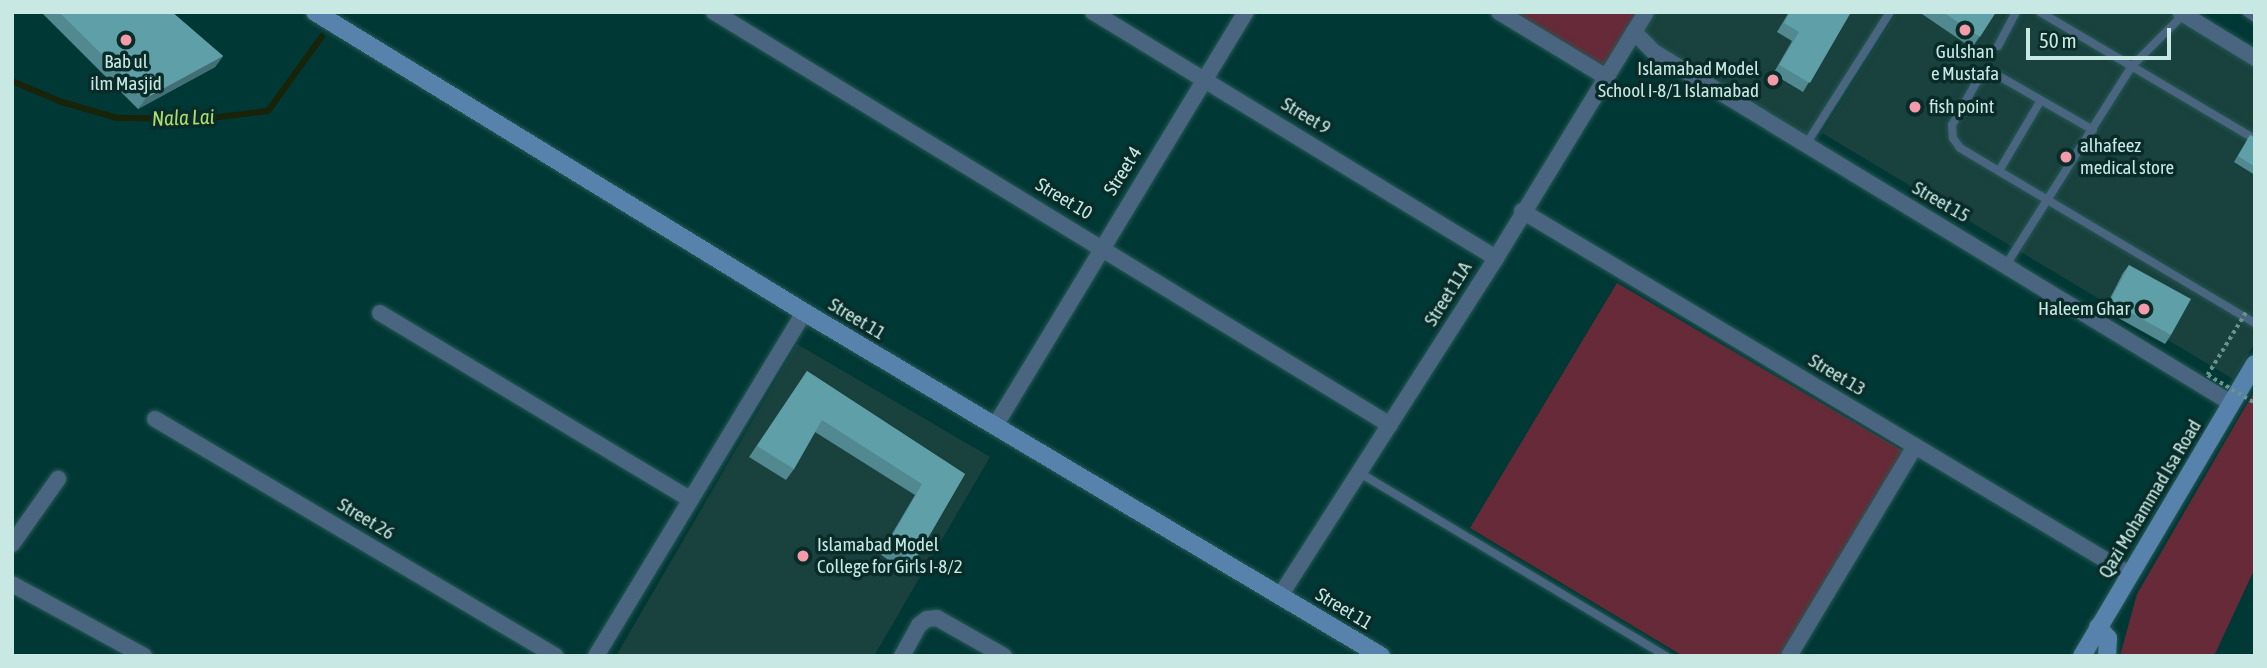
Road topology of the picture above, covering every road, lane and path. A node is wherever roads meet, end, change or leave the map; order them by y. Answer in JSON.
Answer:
{"nodes":[{"id":1,"x":315,"y":12,"type":"edge"},
{"id":2,"x":714,"y":12,"type":"edge"},
{"id":3,"x":1093,"y":12,"type":"edge"},
{"id":4,"x":1246,"y":12,"type":"edge"},
{"id":5,"x":1499,"y":12,"type":"edge"},
{"id":6,"x":1646,"y":12,"type":"edge"},
{"id":7,"x":1890,"y":12,"type":"edge"},
{"id":8,"x":2017,"y":12,"type":"edge"},
{"id":9,"x":2040,"y":12,"type":"edge"},
{"id":10,"x":2246,"y":12,"type":"edge"},
{"id":11,"x":2183,"y":13,"type":"edge"},
{"id":12,"x":2255,"y":18,"type":"edge"},
{"id":13,"x":1634,"y":32,"type":"junction"},
{"id":14,"x":1998,"y":46,"type":"dead end"},
{"id":15,"x":2255,"y":58,"type":"edge"},
{"id":16,"x":2132,"y":66,"type":"junction"},
{"id":17,"x":1606,"y":77,"type":"junction"},
{"id":18,"x":1206,"y":80,"type":"junction"},
{"id":19,"x":2041,"y":100,"type":"junction"},
{"id":20,"x":2093,"y":130,"type":"junction"},
{"id":21,"x":2255,"y":139,"type":"edge"},
{"id":22,"x":1805,"y":146,"type":"junction"},
{"id":23,"x":1999,"y":171,"type":"junction"},
{"id":24,"x":2047,"y":199,"type":"junction"},
{"id":25,"x":1522,"y":211,"type":"junction"},
{"id":26,"x":1101,"y":246,"type":"junction"},
{"id":27,"x":1496,"y":257,"type":"junction"},
{"id":28,"x":2006,"y":265,"type":"junction"},
{"id":29,"x":804,"y":312,"type":"junction"},
{"id":30,"x":380,"y":313,"type":"dead end"},
{"id":31,"x":2246,"y":313,"type":"dead end"},
{"id":32,"x":2255,"y":323,"type":"edge"},
{"id":33,"x":2255,"y":364,"type":"edge"},
{"id":34,"x":2231,"y":403,"type":"junction"},
{"id":35,"x":2255,"y":403,"type":"edge"},
{"id":36,"x":155,"y":419,"type":"dead end"},
{"id":37,"x":1390,"y":425,"type":"junction"},
{"id":38,"x":995,"y":426,"type":"junction"},
{"id":39,"x":1915,"y":446,"type":"junction"},
{"id":40,"x":1360,"y":473,"type":"junction"},
{"id":41,"x":58,"y":479,"type":"dead end"},
{"id":42,"x":690,"y":499,"type":"junction"},
{"id":43,"x":12,"y":544,"type":"edge"},
{"id":44,"x":2129,"y":574,"type":"junction"},
{"id":45,"x":12,"y":584,"type":"edge"},
{"id":46,"x":1280,"y":596,"type":"junction"},
{"id":47,"x":2098,"y":627,"type":"junction"},
{"id":48,"x":144,"y":656,"type":"edge"},
{"id":49,"x":555,"y":656,"type":"edge"},
{"id":50,"x":596,"y":656,"type":"edge"},
{"id":51,"x":902,"y":656,"type":"edge"},
{"id":52,"x":1004,"y":656,"type":"edge"},
{"id":53,"x":1381,"y":656,"type":"edge"},
{"id":54,"x":1666,"y":656,"type":"edge"},
{"id":55,"x":1789,"y":656,"type":"edge"},
{"id":56,"x":2082,"y":656,"type":"edge"},
{"id":57,"x":2107,"y":656,"type":"edge"}],
"edges":[{"from":1,"to":29,"type":"street","name":"Street 11"},
{"from":2,"to":26,"type":"street","name":"Street 10"},
{"from":3,"to":18,"type":"street","name":"Street 9"},
{"from":4,"to":18,"type":"street","name":"Street 4"},
{"from":5,"to":17,"type":"street"},
{"from":6,"to":13,"type":"street","name":"Street 11A"},
{"from":7,"to":22,"type":"lane"},
{"from":8,"to":14,"type":"lane"},
{"from":9,"to":16,"type":"lane"},
{"from":10,"to":12,"type":"lane"},
{"from":11,"to":15,"type":"street"},
{"from":11,"to":16,"type":"lane"},
{"from":13,"to":17,"type":"street","name":"Street 11A"},
{"from":13,"to":22,"type":"street","name":"Street 15"},
{"from":16,"to":20,"type":"lane"},
{"from":16,"to":21,"type":"lane"},
{"from":17,"to":25,"type":"street","name":"Street 11A"},
{"from":18,"to":26,"type":"street","name":"Street 4"},
{"from":18,"to":27,"type":"street","name":"Street 9"},
{"from":19,"to":20,"type":"lane"},
{"from":19,"to":23,"type":"lane"},
{"from":19,"to":23,"type":"lane"},
{"from":20,"to":24,"type":"lane"},
{"from":22,"to":28,"type":"street","name":"Street 15"},
{"from":23,"to":24,"type":"lane"},
{"from":24,"to":28,"type":"lane"},
{"from":24,"to":32,"type":"lane"},
{"from":25,"to":27,"type":"street","name":"Street 11A"},
{"from":25,"to":39,"type":"street","name":"Street 13"},
{"from":26,"to":37,"type":"street","name":"Street 10"},
{"from":26,"to":38,"type":"street","name":"Street 4"},
{"from":27,"to":37,"type":"street","name":"Street 11A"},
{"from":28,"to":34,"type":"street","name":"Street 15"},
{"from":29,"to":38,"type":"street","name":"Street 11"},
{"from":29,"to":42,"type":"street"},
{"from":30,"to":42,"type":"street"},
{"from":31,"to":35,"type":"path","bridge":true},
{"from":33,"to":34,"type":"street","name":"Qazi Mohammad Isa Road"},
{"from":34,"to":44,"type":"street","name":"Qazi Mohammad Isa Road"},
{"from":36,"to":49,"type":"street","name":"Street 26"},
{"from":37,"to":40,"type":"street","name":"Street 11A"},
{"from":38,"to":46,"type":"street","name":"Street 11"},
{"from":39,"to":44,"type":"street","name":"Street 13"},
{"from":39,"to":55,"type":"street"},
{"from":40,"to":46,"type":"street","name":"Street 11A"},
{"from":40,"to":54,"type":"lane"},
{"from":41,"to":43,"type":"street"},
{"from":42,"to":50,"type":"street"},
{"from":44,"to":47,"type":"street","name":"Qazi Mohammad Isa Road"},
{"from":45,"to":48,"type":"street"},
{"from":46,"to":53,"type":"street","name":"Street 11"},
{"from":47,"to":56,"type":"street","name":"Qazi Mohammad Isa Road"},
{"from":47,"to":57,"type":"street"},
{"from":51,"to":52,"type":"street"}]}
